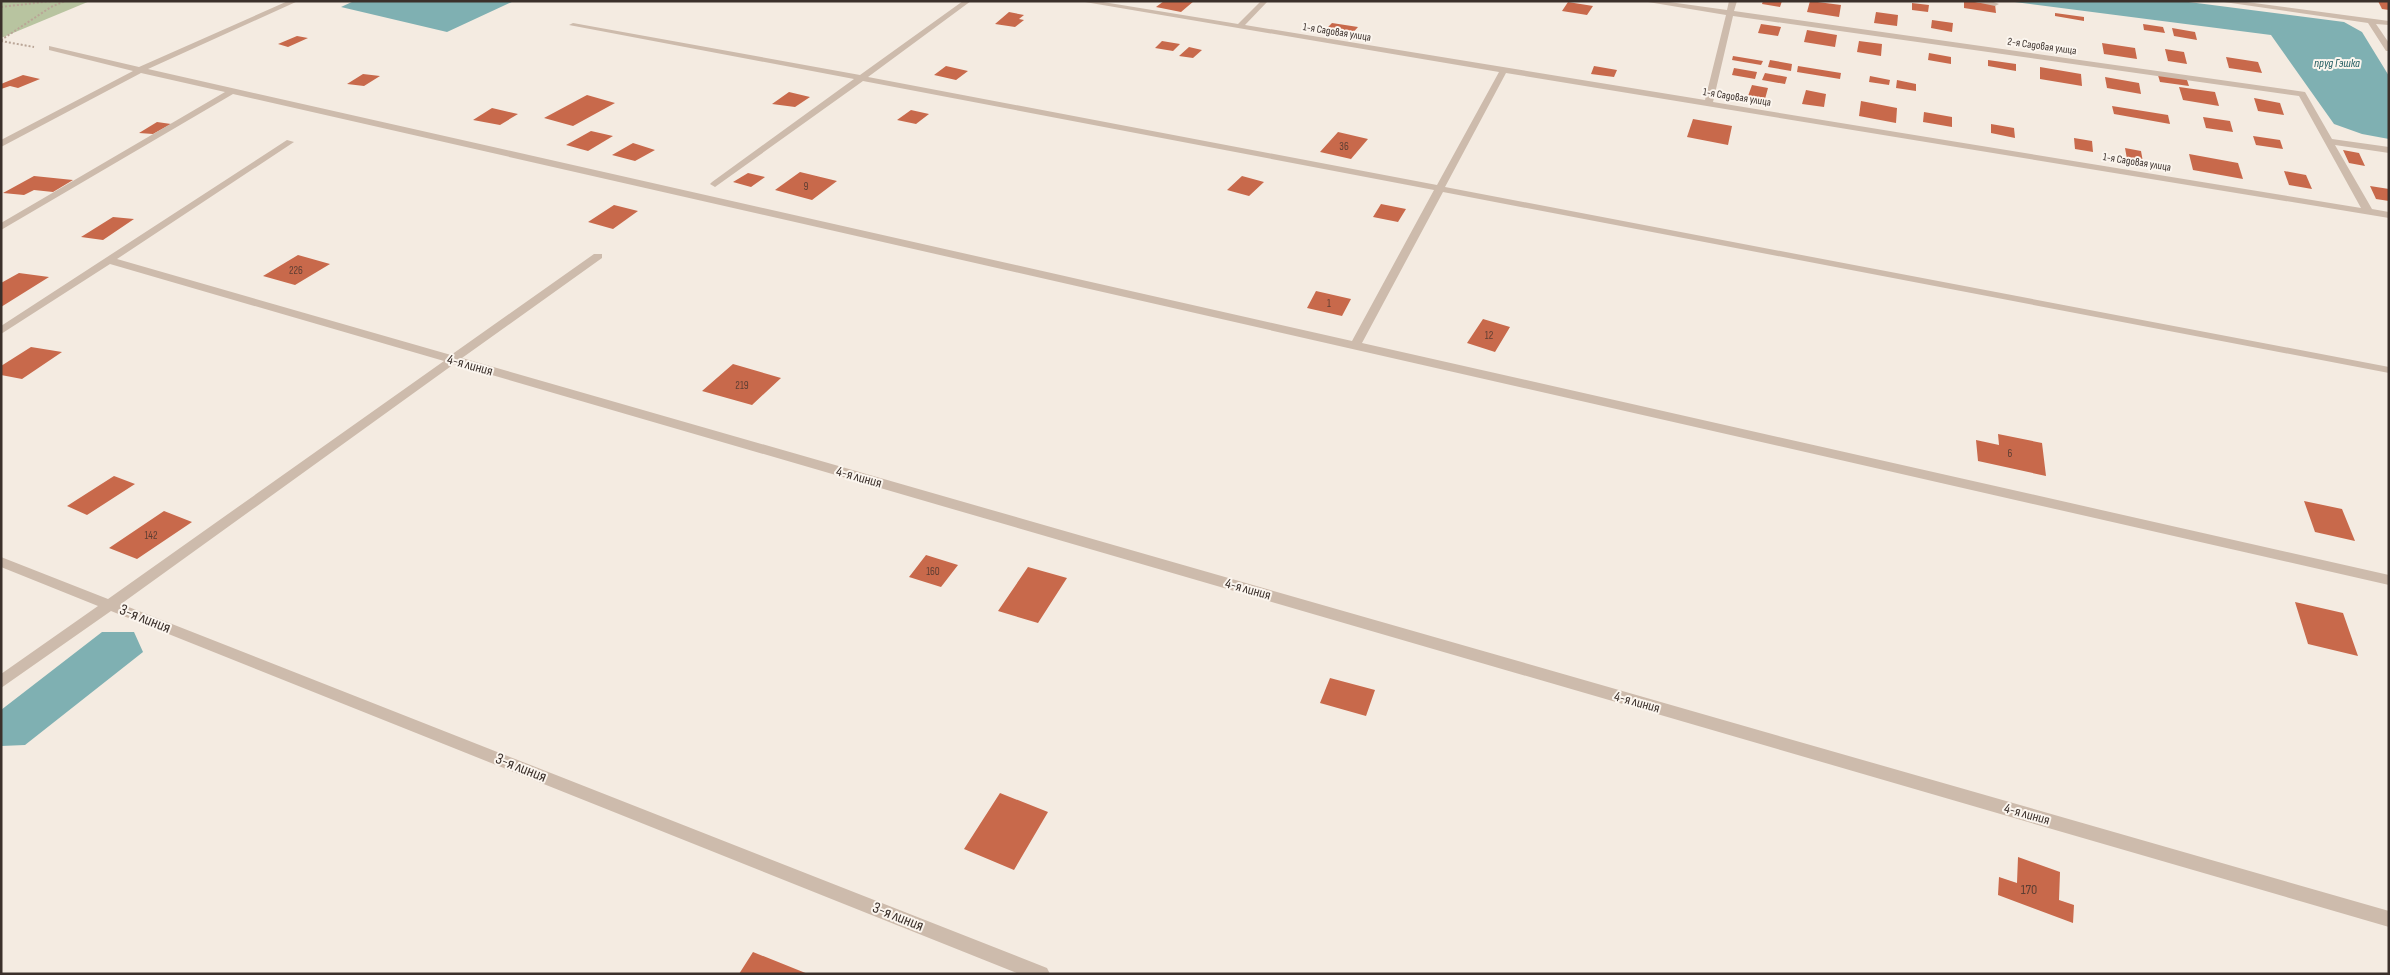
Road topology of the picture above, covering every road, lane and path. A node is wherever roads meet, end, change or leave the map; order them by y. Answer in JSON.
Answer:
{"nodes":[{"id":1,"x":52,"y":1,"type":"edge"},
{"id":2,"x":65,"y":1,"type":"edge"},
{"id":3,"x":295,"y":1,"type":"edge"},
{"id":4,"x":968,"y":1,"type":"edge"},
{"id":5,"x":1082,"y":1,"type":"edge"},
{"id":6,"x":1265,"y":1,"type":"edge"},
{"id":7,"x":1645,"y":1,"type":"edge"},
{"id":8,"x":1733,"y":1,"type":"edge"},
{"id":9,"x":1974,"y":1,"type":"edge"},
{"id":10,"x":2220,"y":1,"type":"edge"},
{"id":11,"x":1996,"y":4,"type":"dead end"},
{"id":12,"x":2254,"y":4,"type":"edge"},
{"id":13,"x":1,"y":7,"type":"edge"},
{"id":14,"x":1731,"y":13,"type":"junction"},
{"id":15,"x":2371,"y":21,"type":"junction"},
{"id":16,"x":2389,"y":23,"type":"edge"},
{"id":17,"x":574,"y":26,"type":"dead end"},
{"id":18,"x":1240,"y":28,"type":"junction"},
{"id":19,"x":1,"y":40,"type":"edge"},
{"id":20,"x":40,"y":48,"type":"dead end"},
{"id":21,"x":52,"y":48,"type":"dead end"},
{"id":22,"x":2389,"y":49,"type":"edge"},
{"id":23,"x":140,"y":70,"type":"junction"},
{"id":24,"x":1503,"y":71,"type":"junction"},
{"id":25,"x":864,"y":78,"type":"junction"},
{"id":26,"x":232,"y":91,"type":"junction"},
{"id":27,"x":1708,"y":104,"type":"junction"},
{"id":28,"x":2329,"y":141,"type":"junction"},
{"id":29,"x":290,"y":142,"type":"dead end"},
{"id":30,"x":1,"y":144,"type":"edge"},
{"id":31,"x":2389,"y":150,"type":"edge"},
{"id":32,"x":715,"y":184,"type":"dead end"},
{"id":33,"x":1439,"y":187,"type":"junction"},
{"id":34,"x":2368,"y":211,"type":"junction"},
{"id":35,"x":2389,"y":214,"type":"edge"},
{"id":36,"x":1,"y":227,"type":"edge"},
{"id":37,"x":598,"y":256,"type":"dead end"},
{"id":38,"x":108,"y":260,"type":"junction"},
{"id":39,"x":1,"y":331,"type":"edge"},
{"id":40,"x":1355,"y":346,"type":"junction"},
{"id":41,"x":454,"y":360,"type":"junction"},
{"id":42,"x":2389,"y":370,"type":"edge"},
{"id":43,"x":1,"y":562,"type":"edge"},
{"id":44,"x":2389,"y":580,"type":"edge"},
{"id":45,"x":109,"y":605,"type":"junction"},
{"id":46,"x":1,"y":682,"type":"edge"},
{"id":47,"x":2389,"y":919,"type":"edge"},
{"id":48,"x":1041,"y":974,"type":"edge"}],
"edges":[{"from":1,"to":13,"type":"path"},
{"from":2,"to":19,"type":"path"},
{"from":3,"to":23,"type":"street"},
{"from":4,"to":25,"type":"street"},
{"from":5,"to":18,"type":"street","name":"1-я Садовая улица"},
{"from":6,"to":18,"type":"street"},
{"from":7,"to":14,"type":"street","name":"2-я Садовая улица"},
{"from":8,"to":14,"type":"street"},
{"from":9,"to":11,"type":"street"},
{"from":10,"to":12,"type":"street"},
{"from":12,"to":15,"type":"street"},
{"from":14,"to":27,"type":"street"},
{"from":14,"to":28,"type":"street","name":"2-я Садовая улица"},
{"from":15,"to":16,"type":"street"},
{"from":15,"to":22,"type":"street"},
{"from":17,"to":25,"type":"street"},
{"from":18,"to":24,"type":"street","name":"1-я Садовая улица"},
{"from":19,"to":20,"type":"path"},
{"from":21,"to":23,"type":"street"},
{"from":23,"to":26,"type":"street"},
{"from":23,"to":30,"type":"street"},
{"from":24,"to":27,"type":"street","name":"1-я Садовая улица"},
{"from":24,"to":33,"type":"street"},
{"from":25,"to":32,"type":"street"},
{"from":25,"to":33,"type":"street"},
{"from":26,"to":36,"type":"street"},
{"from":26,"to":40,"type":"street"},
{"from":27,"to":34,"type":"street","name":"1-я Садовая улица"},
{"from":28,"to":31,"type":"street"},
{"from":28,"to":34,"type":"street","name":"2-я Садовая улица"},
{"from":29,"to":38,"type":"street"},
{"from":33,"to":40,"type":"street"},
{"from":33,"to":42,"type":"street"},
{"from":34,"to":35,"type":"street","name":"1-я Садовая улица"},
{"from":37,"to":41,"type":"street"},
{"from":38,"to":39,"type":"street"},
{"from":38,"to":41,"type":"street","name":"4-я линия"},
{"from":40,"to":44,"type":"street"},
{"from":41,"to":45,"type":"street"},
{"from":41,"to":47,"type":"street","name":"4-я линия"},
{"from":43,"to":45,"type":"street","name":"3-я линия"},
{"from":45,"to":46,"type":"street"},
{"from":45,"to":48,"type":"street","name":"3-я линия"}]}
